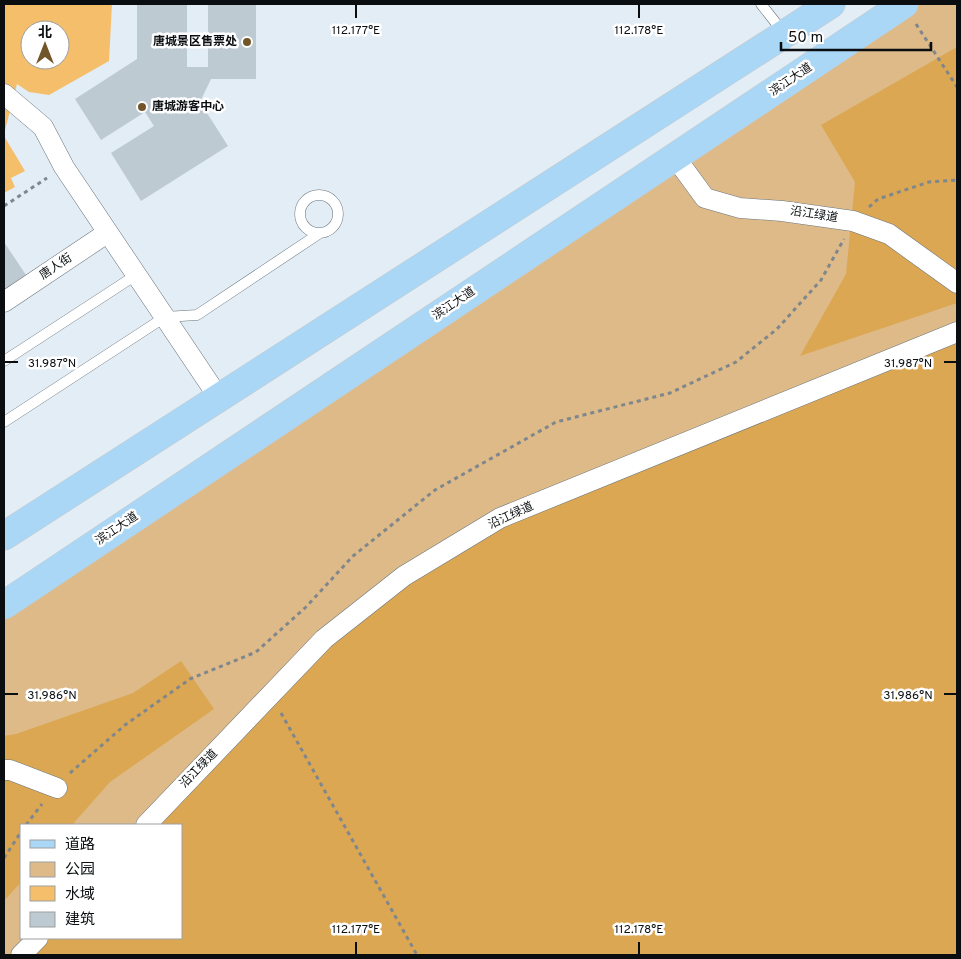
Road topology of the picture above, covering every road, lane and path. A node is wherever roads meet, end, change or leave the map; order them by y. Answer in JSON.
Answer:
{"nodes":[{"id":1,"x":761,"y":4,"type":"edge"},
{"id":2,"x":831,"y":4,"type":"edge"},
{"id":3,"x":904,"y":4,"type":"edge"},
{"id":4,"x":784,"y":34,"type":"junction"},
{"id":5,"x":957,"y":87,"type":"edge"},
{"id":6,"x":4,"y":94,"type":"edge"},
{"id":7,"x":675,"y":157,"type":"junction"},
{"id":8,"x":64,"y":167,"type":"junction"},
{"id":9,"x":957,"y":180,"type":"edge"},
{"id":10,"x":4,"y":206,"type":"edge"},
{"id":11,"x":853,"y":222,"type":"junction"},
{"id":12,"x":107,"y":233,"type":"junction"},
{"id":13,"x":320,"y":233,"type":"dead end"},
{"id":14,"x":136,"y":275,"type":"junction"},
{"id":15,"x":957,"y":283,"type":"edge"},
{"id":16,"x":4,"y":302,"type":"edge"},
{"id":17,"x":165,"y":318,"type":"junction"},
{"id":18,"x":957,"y":332,"type":"edge"},
{"id":19,"x":4,"y":361,"type":"edge"},
{"id":20,"x":220,"y":398,"type":"junction"},
{"id":21,"x":4,"y":422,"type":"edge"},
{"id":22,"x":4,"y":536,"type":"edge"},
{"id":23,"x":4,"y":605,"type":"edge"},
{"id":24,"x":271,"y":695,"type":"junction"},
{"id":25,"x":4,"y":770,"type":"edge"},
{"id":26,"x":57,"y":788,"type":"junction"},
{"id":27,"x":27,"y":824,"type":"edge"},
{"id":28,"x":147,"y":824,"type":"edge"},
{"id":29,"x":20,"y":834,"type":"edge"},
{"id":30,"x":4,"y":858,"type":"edge"},
{"id":31,"x":37,"y":939,"type":"edge"},
{"id":32,"x":21,"y":955,"type":"edge"},
{"id":33,"x":417,"y":955,"type":"edge"}],
"edges":[{"from":1,"to":4,"type":"lane"},
{"from":2,"to":4,"type":"main road"},
{"from":3,"to":5,"type":"path"},
{"from":3,"to":7,"type":"main road","name":"滨江大道"},
{"from":4,"to":20,"type":"main road"},
{"from":6,"to":8,"type":"street"},
{"from":7,"to":11,"type":"street","name":"沿江绿道"},
{"from":7,"to":23,"type":"main road","name":"滨江大道"},
{"from":8,"to":10,"type":"path"},
{"from":8,"to":12,"type":"street"},
{"from":9,"to":11,"type":"path"},
{"from":11,"to":15,"type":"street","name":"沿江绿道"},
{"from":11,"to":26,"type":"path"},
{"from":12,"to":14,"type":"street"},
{"from":12,"to":16,"type":"street","name":"唐人街"},
{"from":13,"to":17,"type":"lane"},
{"from":14,"to":17,"type":"street"},
{"from":14,"to":19,"type":"lane"},
{"from":17,"to":20,"type":"street"},
{"from":17,"to":21,"type":"lane"},
{"from":18,"to":24,"type":"street","name":"沿江绿道"},
{"from":20,"to":22,"type":"main road"},
{"from":24,"to":28,"type":"street","name":"沿江绿道"},
{"from":24,"to":33,"type":"path"},
{"from":25,"to":26,"type":"street"},
{"from":26,"to":27,"type":"path"},
{"from":29,"to":30,"type":"path"},
{"from":31,"to":32,"type":"street"}]}
